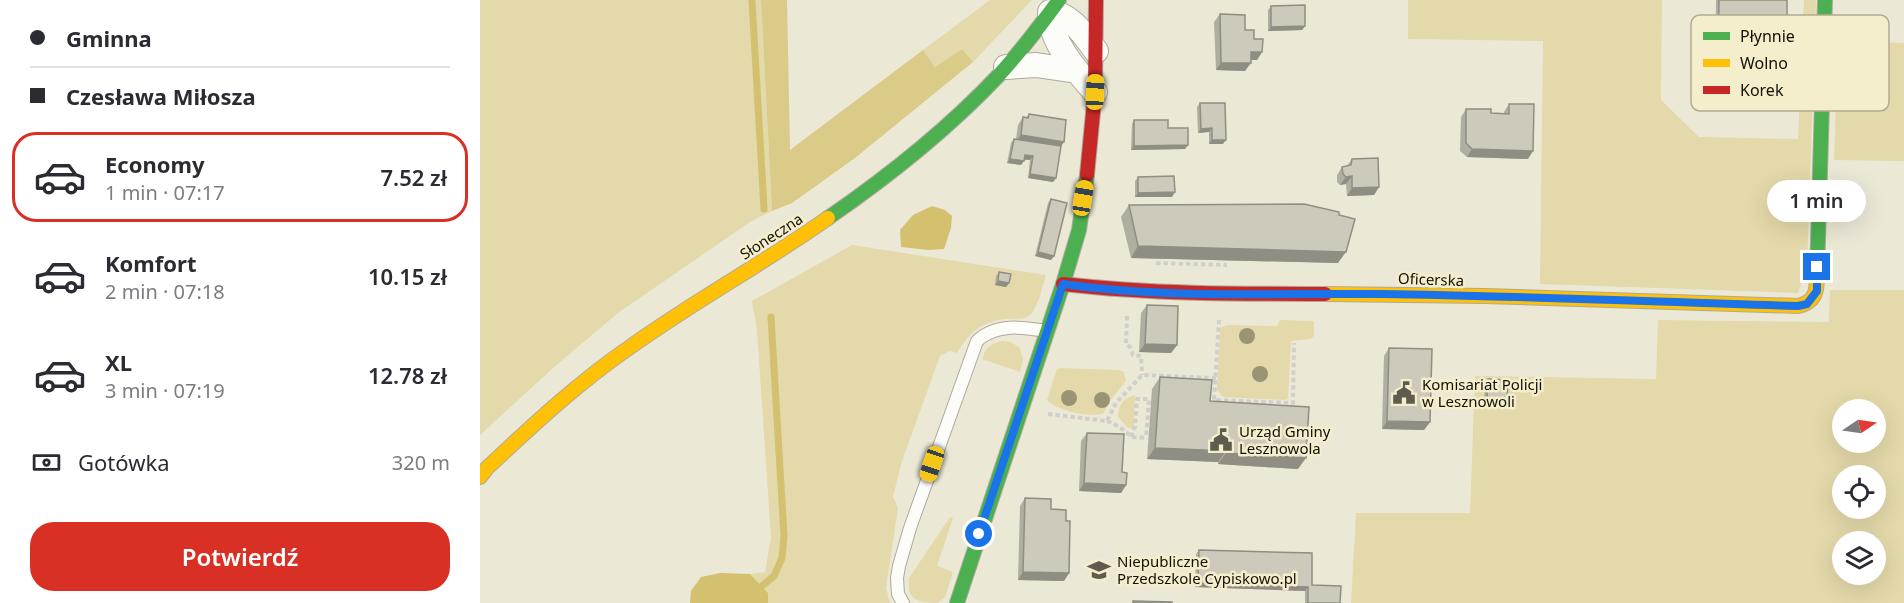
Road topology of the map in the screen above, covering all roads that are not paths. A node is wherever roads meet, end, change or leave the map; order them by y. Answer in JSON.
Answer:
{"nodes":[{"id":1,"x":1096,"y":0,"type":"edge"},
{"id":2,"x":1825,"y":0,"type":"edge"},
{"id":3,"x":1054,"y":6,"type":"edge"},
{"id":4,"x":1825,"y":15,"type":"edge"},
{"id":5,"x":1096,"y":51,"type":"junction"},
{"id":6,"x":1006,"y":67,"type":"junction"},
{"id":7,"x":1089,"y":81,"type":"junction"},
{"id":8,"x":1822,"y":111,"type":"edge"},
{"id":9,"x":1063,"y":284,"type":"junction"},
{"id":10,"x":1048,"y":331,"type":"junction"},
{"id":11,"x":480,"y":477,"type":"edge"},
{"id":12,"x":903,"y":603,"type":"edge"},
{"id":13,"x":957,"y":603,"type":"edge"}],
"edges":[{"from":1,"to":5,"type":"street"},
{"from":2,"to":4,"type":"street","name":"Oficerska"},
{"from":3,"to":5,"type":"street"},
{"from":3,"to":6,"type":"street","name":"Słoneczna"},
{"from":3,"to":7,"type":"street"},
{"from":5,"to":7,"type":"street"},
{"from":6,"to":7,"type":"street"},
{"from":6,"to":11,"type":"street","name":"Słoneczna"},
{"from":7,"to":9,"type":"street"},
{"from":8,"to":9,"type":"street","name":"Oficerska"},
{"from":9,"to":10,"type":"street"},
{"from":10,"to":12,"type":"lane"},
{"from":10,"to":13,"type":"street"}]}
